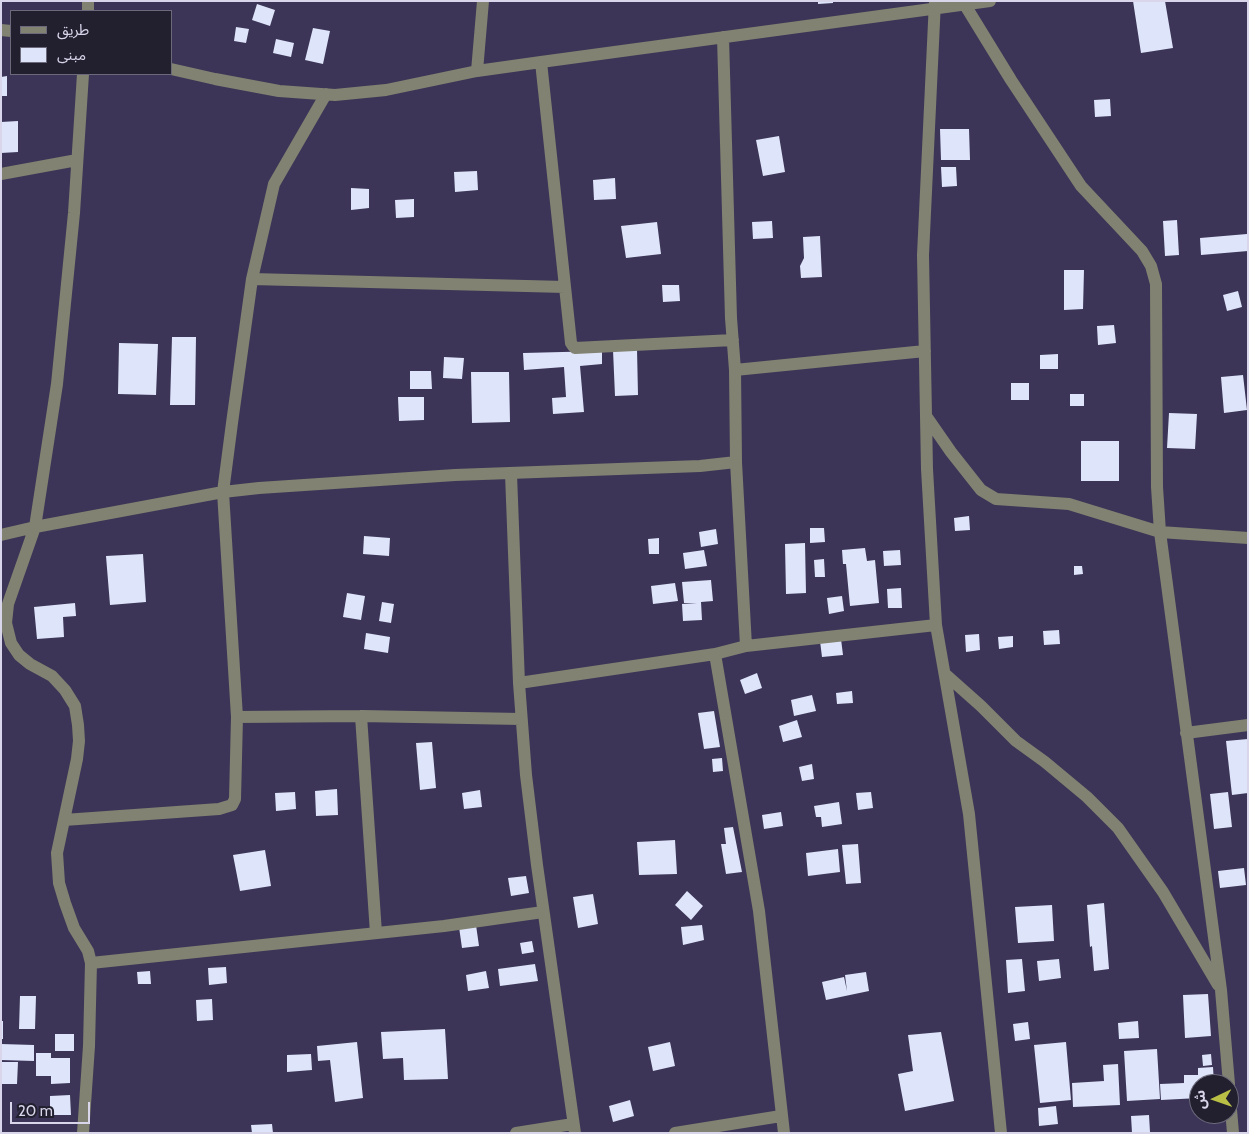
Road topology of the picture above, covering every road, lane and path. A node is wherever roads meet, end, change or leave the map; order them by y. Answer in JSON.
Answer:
{"nodes":[{"id":1,"x":483,"y":1,"type":"edge"},
{"id":2,"x":990,"y":1,"type":"edge"},
{"id":3,"x":965,"y":5,"type":"junction"},
{"id":4,"x":935,"y":6,"type":"edge"},
{"id":5,"x":723,"y":37,"type":"junction"},
{"id":6,"x":541,"y":62,"type":"junction"},
{"id":7,"x":172,"y":69,"type":"edge"},
{"id":8,"x":477,"y":71,"type":"junction"},
{"id":9,"x":83,"y":75,"type":"edge"},
{"id":10,"x":326,"y":94,"type":"junction"},
{"id":11,"x":77,"y":160,"type":"junction"},
{"id":12,"x":1,"y":174,"type":"edge"},
{"id":13,"x":252,"y":279,"type":"junction"},
{"id":14,"x":565,"y":287,"type":"junction"},
{"id":15,"x":733,"y":340,"type":"junction"},
{"id":16,"x":925,"y":351,"type":"junction"},
{"id":17,"x":735,"y":370,"type":"junction"},
{"id":18,"x":926,"y":416,"type":"junction"},
{"id":19,"x":736,"y":462,"type":"junction"},
{"id":20,"x":510,"y":474,"type":"junction"},
{"id":21,"x":223,"y":492,"type":"junction"},
{"id":22,"x":35,"y":527,"type":"junction"},
{"id":23,"x":1160,"y":532,"type":"junction"},
{"id":24,"x":1,"y":535,"type":"edge"},
{"id":25,"x":1248,"y":538,"type":"edge"},
{"id":26,"x":936,"y":625,"type":"junction"},
{"id":27,"x":746,"y":646,"type":"junction"},
{"id":28,"x":715,"y":654,"type":"junction"},
{"id":29,"x":945,"y":674,"type":"junction"},
{"id":30,"x":519,"y":683,"type":"junction"},
{"id":31,"x":361,"y":716,"type":"junction"},
{"id":32,"x":237,"y":717,"type":"junction"},
{"id":33,"x":521,"y":720,"type":"junction"},
{"id":34,"x":1248,"y":725,"type":"edge"},
{"id":35,"x":1186,"y":733,"type":"junction"},
{"id":36,"x":64,"y":820,"type":"junction"},
{"id":37,"x":543,"y":912,"type":"junction"},
{"id":38,"x":376,"y":933,"type":"junction"},
{"id":39,"x":91,"y":963,"type":"junction"},
{"id":40,"x":1221,"y":990,"type":"junction"},
{"id":41,"x":1228,"y":1074,"type":"edge"},
{"id":42,"x":781,"y":1116,"type":"junction"},
{"id":43,"x":574,"y":1128,"type":"edge"},
{"id":44,"x":83,"y":1133,"type":"edge"},
{"id":45,"x":516,"y":1133,"type":"edge"},
{"id":46,"x":675,"y":1133,"type":"edge"},
{"id":47,"x":784,"y":1133,"type":"edge"},
{"id":48,"x":1001,"y":1133,"type":"edge"}],
"edges":[{"from":1,"to":8,"type":"street"},
{"from":2,"to":3,"type":"street"},
{"from":3,"to":4,"type":"street"},
{"from":3,"to":23,"type":"street"},
{"from":4,"to":5,"type":"street"},
{"from":4,"to":16,"type":"street"},
{"from":5,"to":6,"type":"street"},
{"from":5,"to":15,"type":"street"},
{"from":6,"to":8,"type":"street"},
{"from":6,"to":14,"type":"street"},
{"from":7,"to":10,"type":"street"},
{"from":8,"to":10,"type":"street"},
{"from":9,"to":11,"type":"street"},
{"from":10,"to":13,"type":"street"},
{"from":11,"to":12,"type":"street"},
{"from":11,"to":22,"type":"street"},
{"from":13,"to":14,"type":"street"},
{"from":13,"to":21,"type":"street"},
{"from":14,"to":15,"type":"street"},
{"from":15,"to":17,"type":"street"},
{"from":16,"to":17,"type":"street"},
{"from":16,"to":18,"type":"street"},
{"from":17,"to":19,"type":"street"},
{"from":18,"to":23,"type":"street"},
{"from":18,"to":26,"type":"street"},
{"from":19,"to":20,"type":"street"},
{"from":19,"to":27,"type":"street"},
{"from":20,"to":21,"type":"street"},
{"from":20,"to":30,"type":"street"},
{"from":21,"to":22,"type":"street"},
{"from":21,"to":32,"type":"street"},
{"from":22,"to":24,"type":"street"},
{"from":22,"to":36,"type":"street"},
{"from":23,"to":25,"type":"street"},
{"from":23,"to":35,"type":"street"},
{"from":26,"to":27,"type":"street"},
{"from":26,"to":29,"type":"street"},
{"from":27,"to":28,"type":"street"},
{"from":28,"to":30,"type":"street"},
{"from":28,"to":42,"type":"street"},
{"from":29,"to":40,"type":"street"},
{"from":29,"to":48,"type":"street"},
{"from":30,"to":33,"type":"street"},
{"from":31,"to":32,"type":"street"},
{"from":31,"to":33,"type":"street"},
{"from":31,"to":38,"type":"street"},
{"from":32,"to":36,"type":"street"},
{"from":33,"to":37,"type":"street"},
{"from":34,"to":35,"type":"street"},
{"from":35,"to":40,"type":"street"},
{"from":36,"to":39,"type":"street"},
{"from":37,"to":38,"type":"street"},
{"from":37,"to":43,"type":"street"},
{"from":38,"to":39,"type":"street"},
{"from":39,"to":44,"type":"street"},
{"from":40,"to":41,"type":"street"},
{"from":42,"to":46,"type":"street"},
{"from":42,"to":47,"type":"street"},
{"from":43,"to":45,"type":"street"}]}
